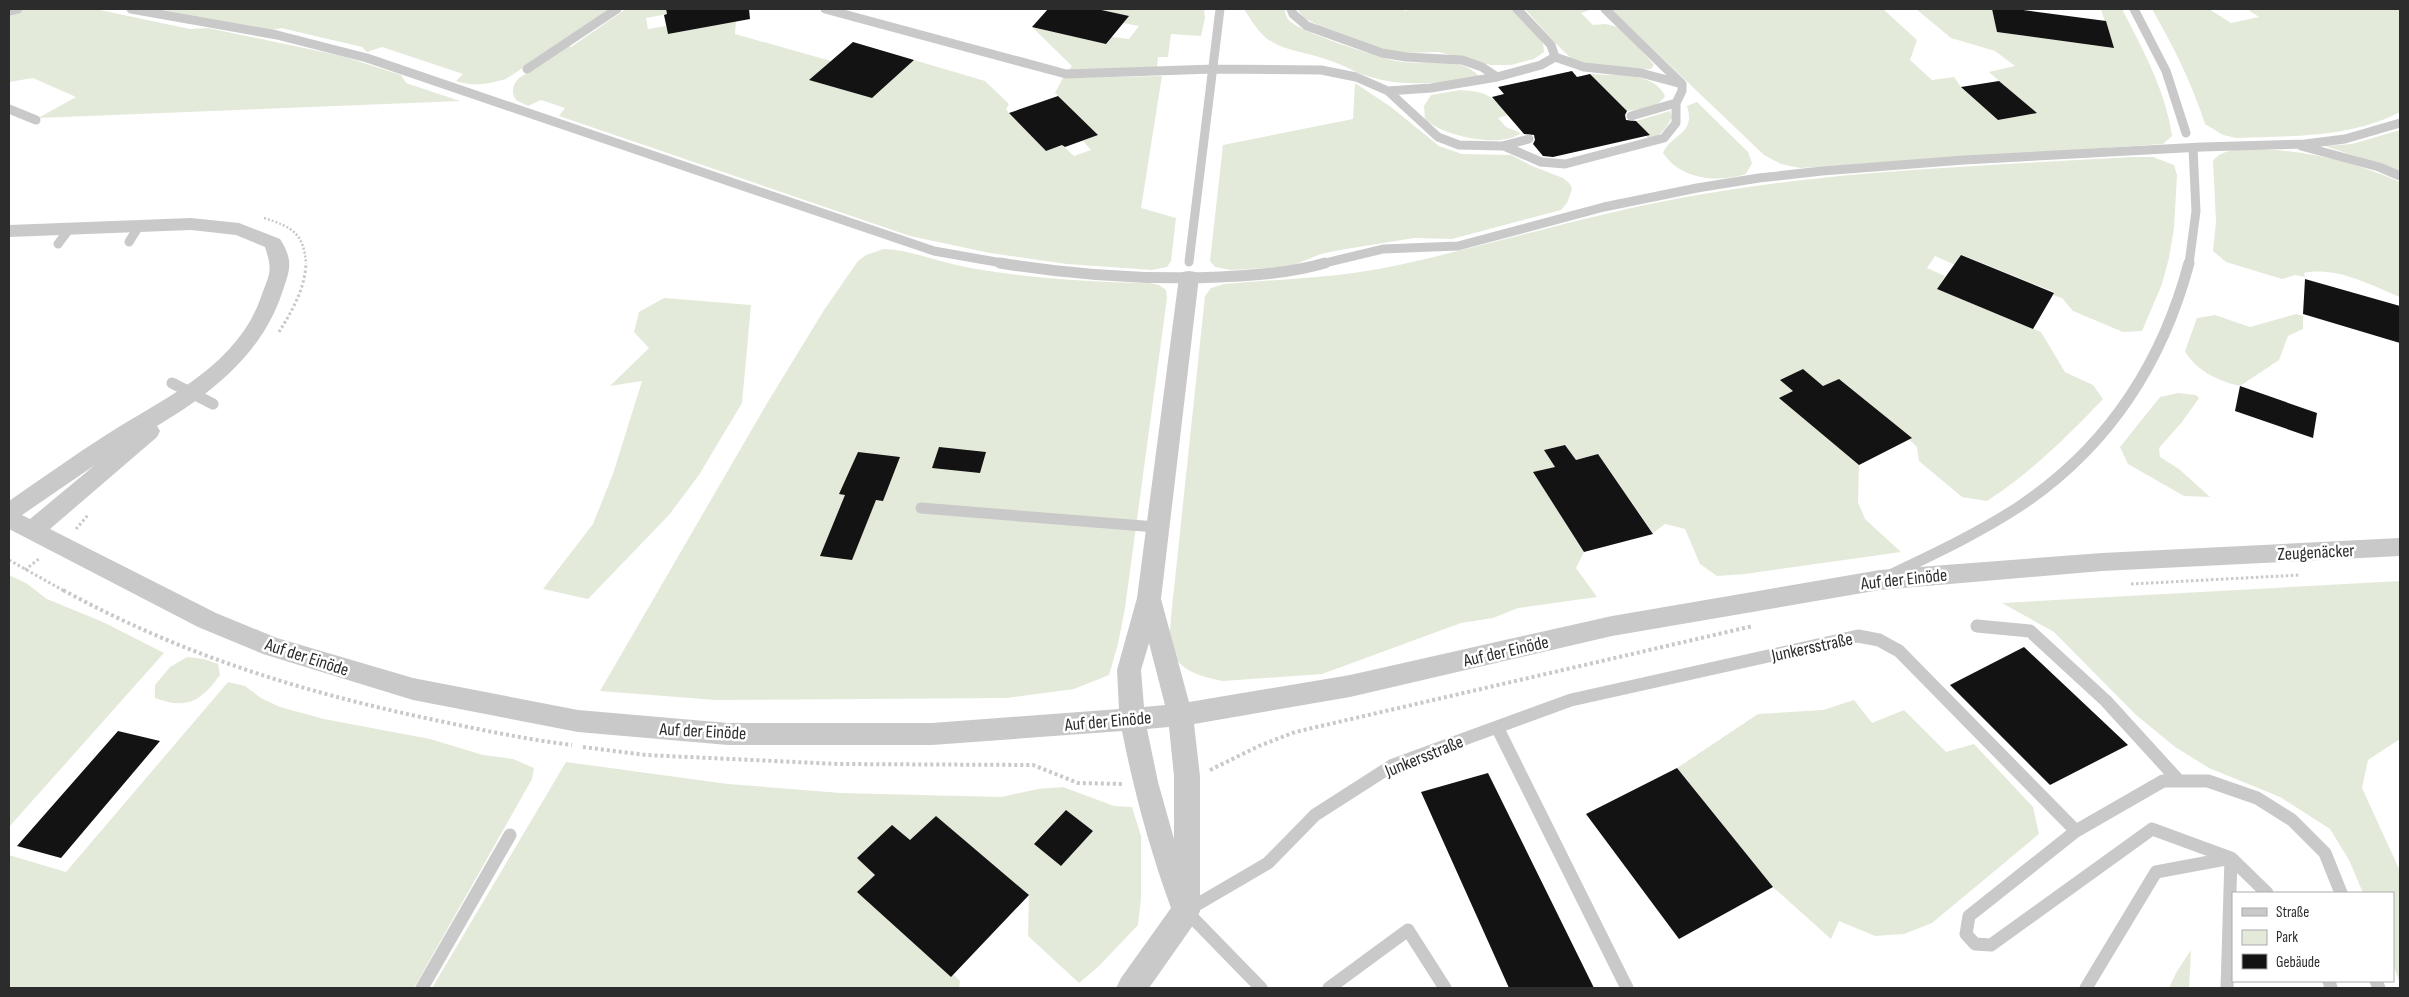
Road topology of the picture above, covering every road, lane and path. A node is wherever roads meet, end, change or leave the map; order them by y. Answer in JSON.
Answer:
{"nodes":[{"id":1,"x":18,"y":9,"type":"edge"},
{"id":2,"x":131,"y":9,"type":"edge"},
{"id":3,"x":618,"y":9,"type":"edge"},
{"id":4,"x":825,"y":9,"type":"edge"},
{"id":5,"x":1220,"y":9,"type":"edge"},
{"id":6,"x":1291,"y":9,"type":"edge"},
{"id":7,"x":1517,"y":9,"type":"edge"},
{"id":8,"x":1606,"y":9,"type":"edge"},
{"id":9,"x":2134,"y":9,"type":"edge"},
{"id":10,"x":9,"y":11,"type":"edge"},
{"id":11,"x":1555,"y":57,"type":"junction"},
{"id":12,"x":527,"y":69,"type":"dead end"},
{"id":13,"x":1214,"y":69,"type":"junction"},
{"id":14,"x":1497,"y":77,"type":"junction"},
{"id":15,"x":1682,"y":84,"type":"junction"},
{"id":16,"x":1388,"y":91,"type":"junction"},
{"id":17,"x":1676,"y":103,"type":"junction"},
{"id":18,"x":9,"y":109,"type":"edge"},
{"id":19,"x":1631,"y":116,"type":"dead end"},
{"id":20,"x":36,"y":120,"type":"dead end"},
{"id":21,"x":2400,"y":123,"type":"edge"},
{"id":22,"x":2186,"y":133,"type":"dead end"},
{"id":23,"x":1529,"y":139,"type":"dead end"},
{"id":24,"x":2293,"y":144,"type":"junction"},
{"id":25,"x":1502,"y":146,"type":"junction"},
{"id":26,"x":2193,"y":148,"type":"junction"},
{"id":27,"x":2400,"y":176,"type":"edge"},
{"id":28,"x":258,"y":217,"type":"dead end"},
{"id":29,"x":70,"y":228,"type":"junction"},
{"id":30,"x":9,"y":231,"type":"edge"},
{"id":31,"x":58,"y":244,"type":"dead end"},
{"id":32,"x":1189,"y":270,"type":"junction"},
{"id":33,"x":279,"y":333,"type":"dead end"},
{"id":34,"x":172,"y":383,"type":"dead end"},
{"id":35,"x":191,"y":393,"type":"junction"},
{"id":36,"x":213,"y":404,"type":"dead end"},
{"id":37,"x":170,"y":408,"type":"junction"},
{"id":38,"x":93,"y":508,"type":"dead end"},
{"id":39,"x":921,"y":508,"type":"dead end"},
{"id":40,"x":9,"y":512,"type":"edge"},
{"id":41,"x":9,"y":519,"type":"edge"},
{"id":42,"x":1156,"y":528,"type":"junction"},
{"id":43,"x":32,"y":531,"type":"junction"},
{"id":44,"x":57,"y":544,"type":"junction"},
{"id":45,"x":2400,"y":548,"type":"edge"},
{"id":46,"x":2232,"y":557,"type":"joint"},
{"id":47,"x":25,"y":570,"type":"dead end"},
{"id":48,"x":1880,"y":580,"type":"junction"},
{"id":49,"x":1149,"y":598,"type":"junction"},
{"id":50,"x":1978,"y":626,"type":"dead end"},
{"id":51,"x":1180,"y":715,"type":"junction"},
{"id":52,"x":1132,"y":719,"type":"junction"},
{"id":53,"x":1496,"y":728,"type":"junction"},
{"id":54,"x":2179,"y":781,"type":"junction"},
{"id":55,"x":2076,"y":831,"type":"junction"},
{"id":56,"x":510,"y":835,"type":"dead end"},
{"id":57,"x":2231,"y":858,"type":"junction"},
{"id":58,"x":2267,"y":892,"type":"edge"},
{"id":59,"x":2341,"y":892,"type":"edge"},
{"id":60,"x":1186,"y":911,"type":"junction"},
{"id":61,"x":422,"y":988,"type":"edge"},
{"id":62,"x":1131,"y":988,"type":"edge"},
{"id":63,"x":1261,"y":988,"type":"edge"},
{"id":64,"x":1329,"y":988,"type":"edge"},
{"id":65,"x":1446,"y":988,"type":"edge"},
{"id":66,"x":1627,"y":988,"type":"edge"},
{"id":67,"x":2086,"y":988,"type":"edge"},
{"id":68,"x":2227,"y":988,"type":"edge"}],
"edges":[{"from":1,"to":10,"type":"lane"},
{"from":2,"to":32,"type":"lane"},
{"from":3,"to":12,"type":"lane"},
{"from":4,"to":13,"type":"lane"},
{"from":5,"to":13,"type":"lane"},
{"from":6,"to":14,"type":"lane"},
{"from":7,"to":11,"type":"lane"},
{"from":8,"to":15,"type":"lane"},
{"from":9,"to":22,"type":"lane"},
{"from":11,"to":14,"type":"lane"},
{"from":11,"to":15,"type":"lane"},
{"from":13,"to":16,"type":"lane"},
{"from":13,"to":32,"type":"lane"},
{"from":14,"to":16,"type":"lane"},
{"from":15,"to":17,"type":"lane"},
{"from":16,"to":25,"type":"lane"},
{"from":17,"to":19,"type":"lane"},
{"from":17,"to":25,"type":"lane"},
{"from":18,"to":20,"type":"lane"},
{"from":21,"to":24,"type":"lane"},
{"from":23,"to":25,"type":"lane"},
{"from":24,"to":26,"type":"lane"},
{"from":24,"to":27,"type":"lane"},
{"from":26,"to":32,"type":"lane"},
{"from":26,"to":48,"type":"lane"},
{"from":28,"to":33,"type":"path"},
{"from":29,"to":30,"type":"street"},
{"from":29,"to":31,"type":"lane"},
{"from":29,"to":35,"type":"street"},
{"from":32,"to":42,"type":"street"},
{"from":34,"to":35,"type":"lane"},
{"from":35,"to":36,"type":"lane"},
{"from":35,"to":37,"type":"street"},
{"from":37,"to":40,"type":"street"},
{"from":37,"to":43,"type":"street"},
{"from":38,"to":44,"type":"path"},
{"from":39,"to":42,"type":"lane"},
{"from":41,"to":43,"type":"street","name":"Auf der Einöde"},
{"from":42,"to":49,"type":"street"},
{"from":43,"to":44,"type":"street","name":"Auf der Einöde"},
{"from":44,"to":47,"type":"path"},
{"from":44,"to":52,"type":"street","name":"Auf der Einöde"},
{"from":45,"to":46,"type":"street","name":"Zeugenäcker"},
{"from":46,"to":48,"type":"street","name":"Auf der Einöde"},
{"from":48,"to":51,"type":"street","name":"Auf der Einöde"},
{"from":49,"to":51,"type":"street"},
{"from":49,"to":52,"type":"street"},
{"from":50,"to":54,"type":"lane"},
{"from":51,"to":52,"type":"street","name":"Auf der Einöde"},
{"from":51,"to":60,"type":"street"},
{"from":52,"to":60,"type":"street"},
{"from":53,"to":55,"type":"lane","name":"Junkersstraße"},
{"from":53,"to":60,"type":"lane","name":"Junkersstraße"},
{"from":53,"to":66,"type":"lane"},
{"from":54,"to":55,"type":"lane"},
{"from":54,"to":59,"type":"lane"},
{"from":55,"to":57,"type":"lane"},
{"from":56,"to":61,"type":"lane"},
{"from":57,"to":58,"type":"lane"},
{"from":57,"to":67,"type":"lane"},
{"from":57,"to":68,"type":"lane"},
{"from":60,"to":62,"type":"street","name":"Junkersstraße"},
{"from":60,"to":63,"type":"lane"},
{"from":64,"to":65,"type":"lane"}]}
